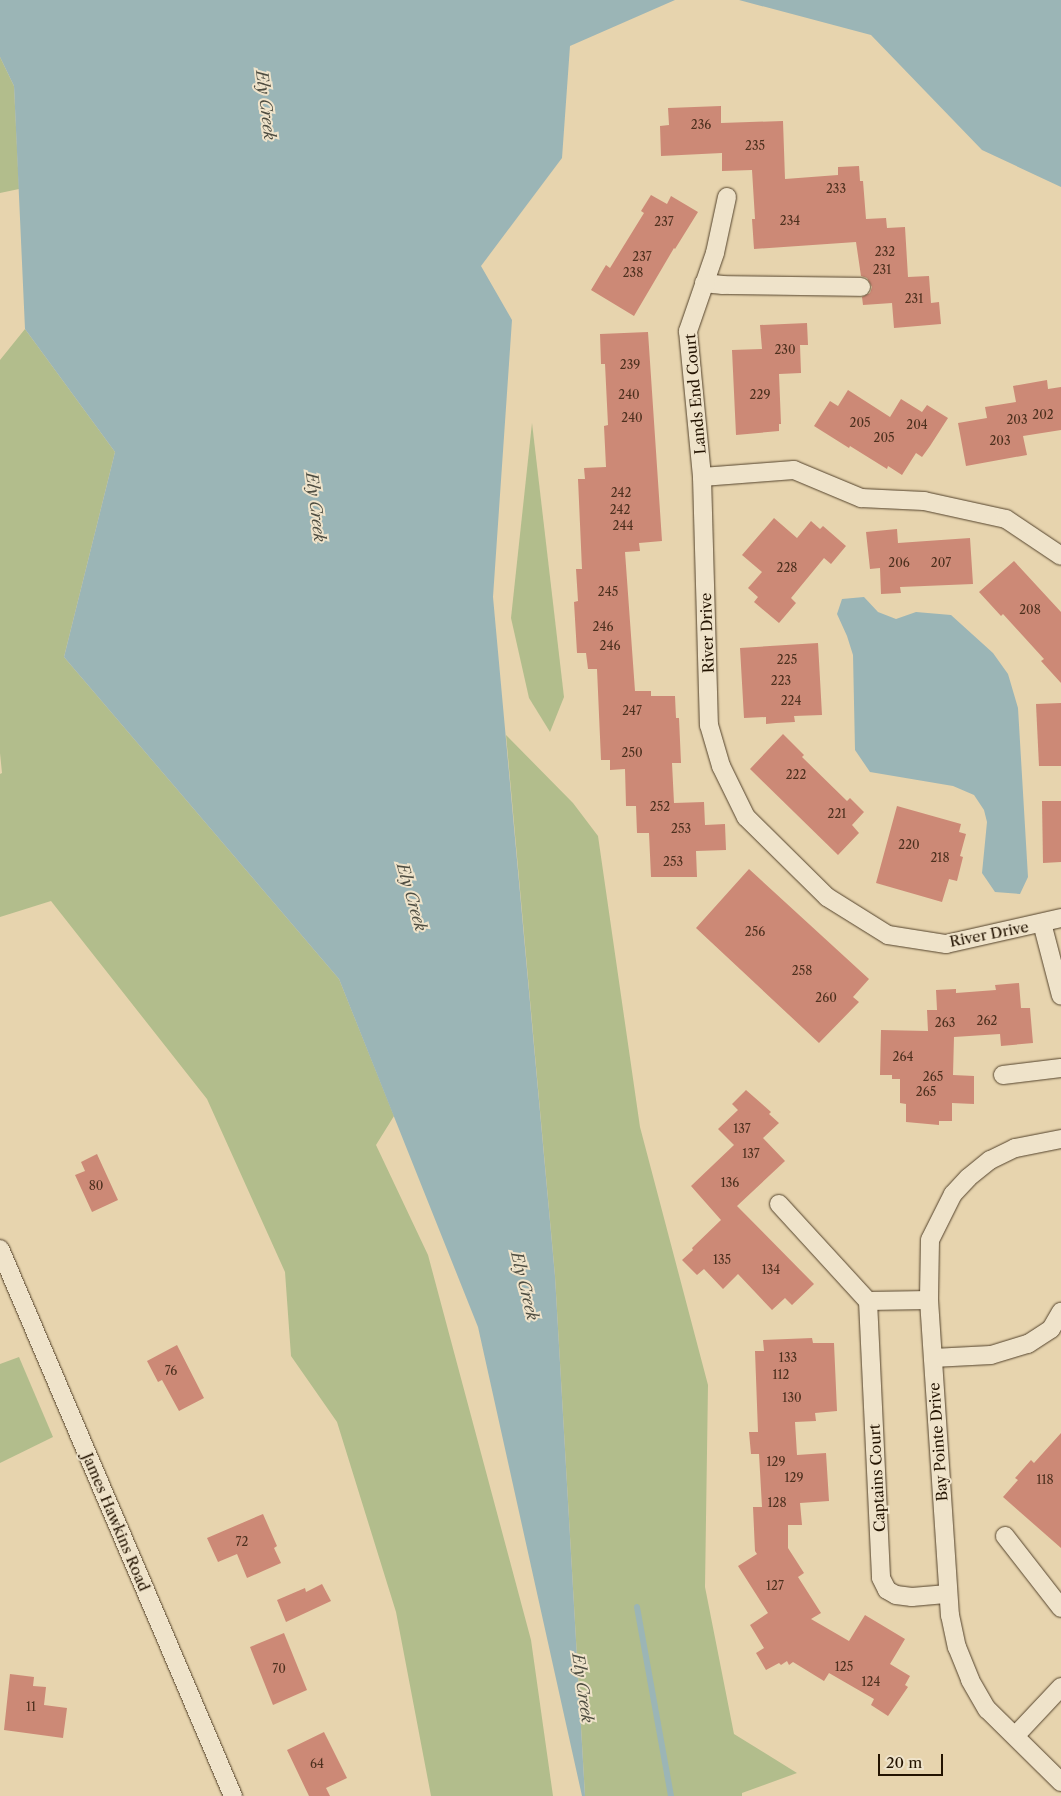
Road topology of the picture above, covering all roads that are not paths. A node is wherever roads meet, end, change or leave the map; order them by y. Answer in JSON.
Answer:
{"nodes":[{"id":1,"x":727,"y":197,"type":"dead end"},
{"id":2,"x":704,"y":283,"type":"junction"},
{"id":3,"x":861,"y":287,"type":"dead end"},
{"id":4,"x":702,"y":477,"type":"junction"},
{"id":5,"x":1061,"y":556,"type":"edge"},
{"id":6,"x":1061,"y":918,"type":"edge"},
{"id":7,"x":1042,"y":923,"type":"junction"},
{"id":8,"x":1061,"y":996,"type":"edge"},
{"id":9,"x":1061,"y":1068,"type":"edge"},
{"id":10,"x":1003,"y":1075,"type":"dead end"},
{"id":11,"x":1061,"y":1139,"type":"edge"},
{"id":12,"x":779,"y":1204,"type":"dead end"},
{"id":13,"x":0,"y":1249,"type":"edge"},
{"id":14,"x":928,"y":1300,"type":"junction"},
{"id":15,"x":868,"y":1301,"type":"junction"},
{"id":16,"x":1061,"y":1312,"type":"edge"},
{"id":17,"x":933,"y":1358,"type":"junction"},
{"id":18,"x":1005,"y":1536,"type":"dead end"},
{"id":19,"x":948,"y":1594,"type":"junction"},
{"id":20,"x":1061,"y":1608,"type":"edge"},
{"id":21,"x":1061,"y":1687,"type":"edge"},
{"id":22,"x":1016,"y":1734,"type":"junction"},
{"id":23,"x":1061,"y":1782,"type":"edge"},
{"id":24,"x":233,"y":1796,"type":"edge"}],
"edges":[{"from":1,"to":2,"type":"street","name":"Lands End Court"},
{"from":2,"to":3,"type":"street"},
{"from":2,"to":4,"type":"street","name":"Lands End Court"},
{"from":4,"to":5,"type":"street"},
{"from":4,"to":7,"type":"street","name":"River Drive"},
{"from":6,"to":7,"type":"street","name":"River Drive"},
{"from":7,"to":8,"type":"street","name":"River Drive"},
{"from":9,"to":10,"type":"street"},
{"from":11,"to":14,"type":"street","name":"Bay Pointe Drive"},
{"from":12,"to":15,"type":"street"},
{"from":13,"to":24,"type":"street","name":"James Hawkins Road"},
{"from":14,"to":15,"type":"street"},
{"from":14,"to":17,"type":"street","name":"Bay Pointe Drive"},
{"from":15,"to":19,"type":"street","name":"Captains Court"},
{"from":16,"to":17,"type":"street"},
{"from":17,"to":19,"type":"street","name":"Bay Pointe Drive"},
{"from":18,"to":20,"type":"street"},
{"from":19,"to":22,"type":"street","name":"Bay Pointe Drive"},
{"from":21,"to":22,"type":"street"},
{"from":22,"to":23,"type":"street","name":"Bay Pointe Drive"}]}
